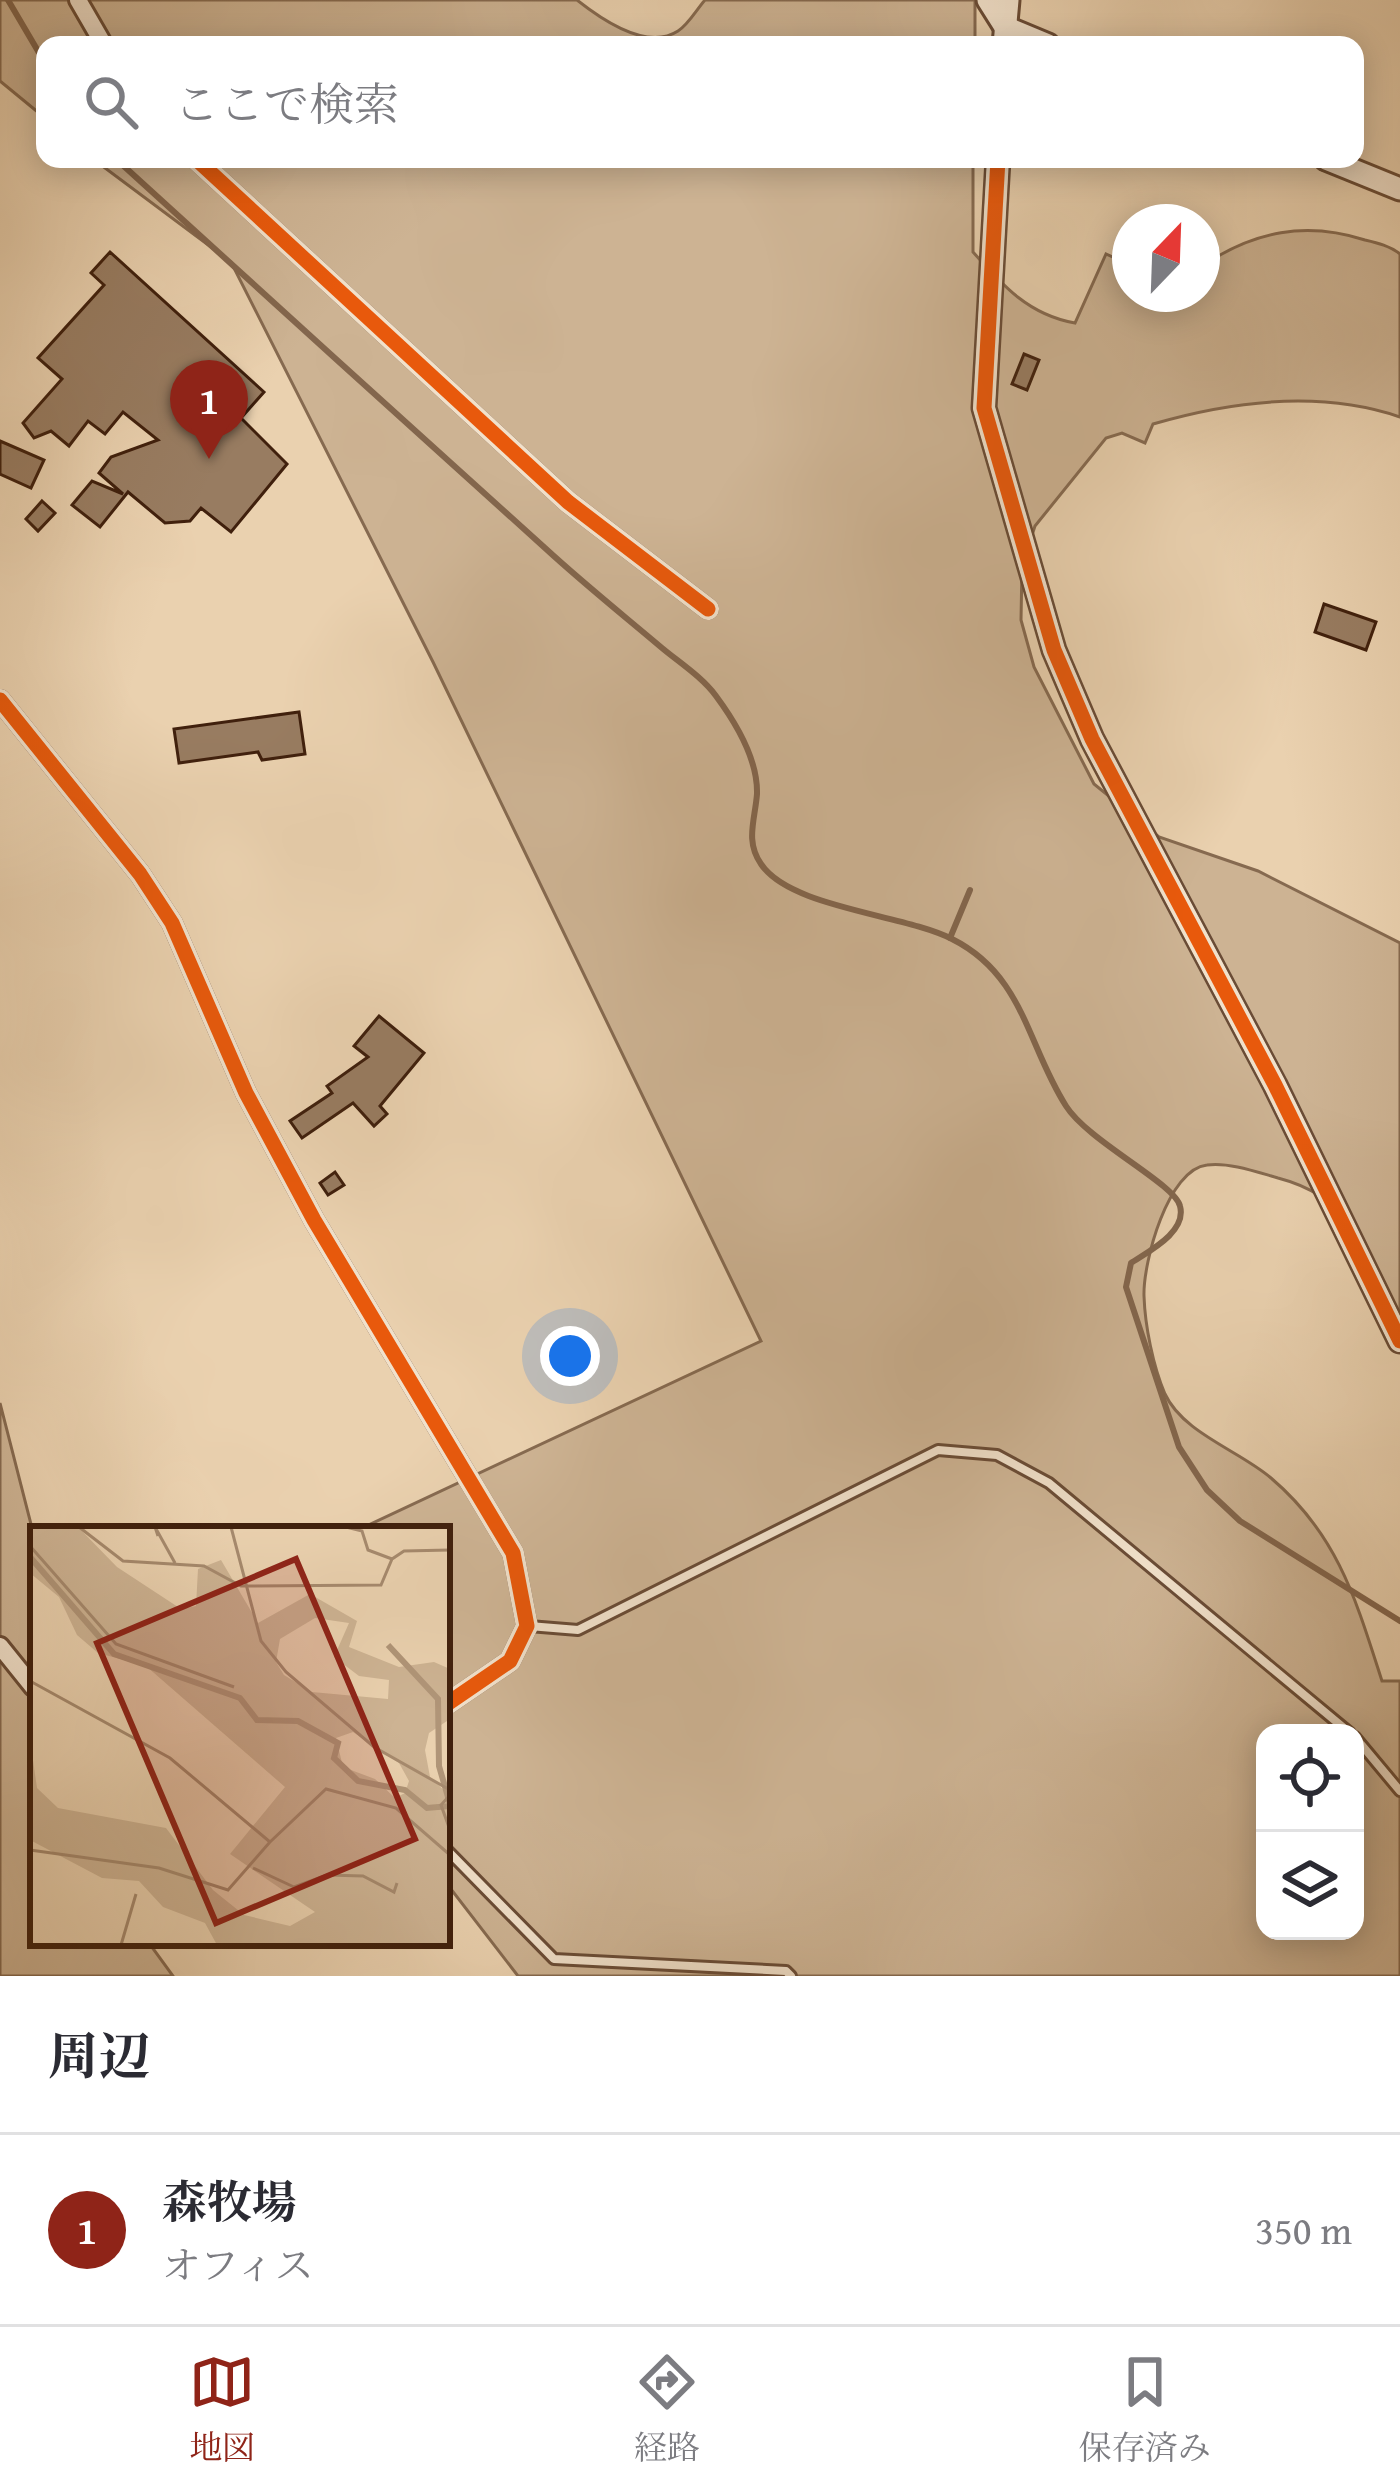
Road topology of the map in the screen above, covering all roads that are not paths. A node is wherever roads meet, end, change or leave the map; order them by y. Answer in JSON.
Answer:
{"nodes":[{"id":1,"x":78,"y":0,"type":"edge"},
{"id":2,"x":988,"y":0,"type":"edge"},
{"id":3,"x":1008,"y":0,"type":"edge"},
{"id":4,"x":99,"y":36,"type":"edge"},
{"id":5,"x":1004,"y":36,"type":"edge"},
{"id":6,"x":206,"y":168,"type":"edge"},
{"id":7,"x":997,"y":168,"type":"edge"},
{"id":8,"x":1348,"y":168,"type":"edge"},
{"id":9,"x":1400,"y":189,"type":"edge"},
{"id":10,"x":708,"y":609,"type":"dead end"},
{"id":11,"x":0,"y":700,"type":"edge"},
{"id":12,"x":1400,"y":1341,"type":"edge"},
{"id":13,"x":527,"y":1626,"type":"junction"},
{"id":14,"x":0,"y":1646,"type":"edge"},
{"id":15,"x":30,"y":1683,"type":"edge"},
{"id":16,"x":450,"y":1702,"type":"edge"},
{"id":17,"x":1339,"y":1724,"type":"edge"},
{"id":18,"x":1364,"y":1749,"type":"edge"},
{"id":19,"x":1400,"y":1791,"type":"edge"},
{"id":20,"x":450,"y":1853,"type":"edge"},
{"id":21,"x":791,"y":1976,"type":"edge"}],
"edges":[{"from":1,"to":4,"type":"street"},
{"from":2,"to":5,"type":"street"},
{"from":3,"to":5,"type":"street"},
{"from":6,"to":10,"type":"street"},
{"from":7,"to":12,"type":"street"},
{"from":8,"to":9,"type":"street"},
{"from":11,"to":13,"type":"street"},
{"from":13,"to":16,"type":"street"},
{"from":13,"to":17,"type":"lane"},
{"from":14,"to":15,"type":"street"},
{"from":18,"to":19,"type":"lane"},
{"from":20,"to":21,"type":"lane"}]}
